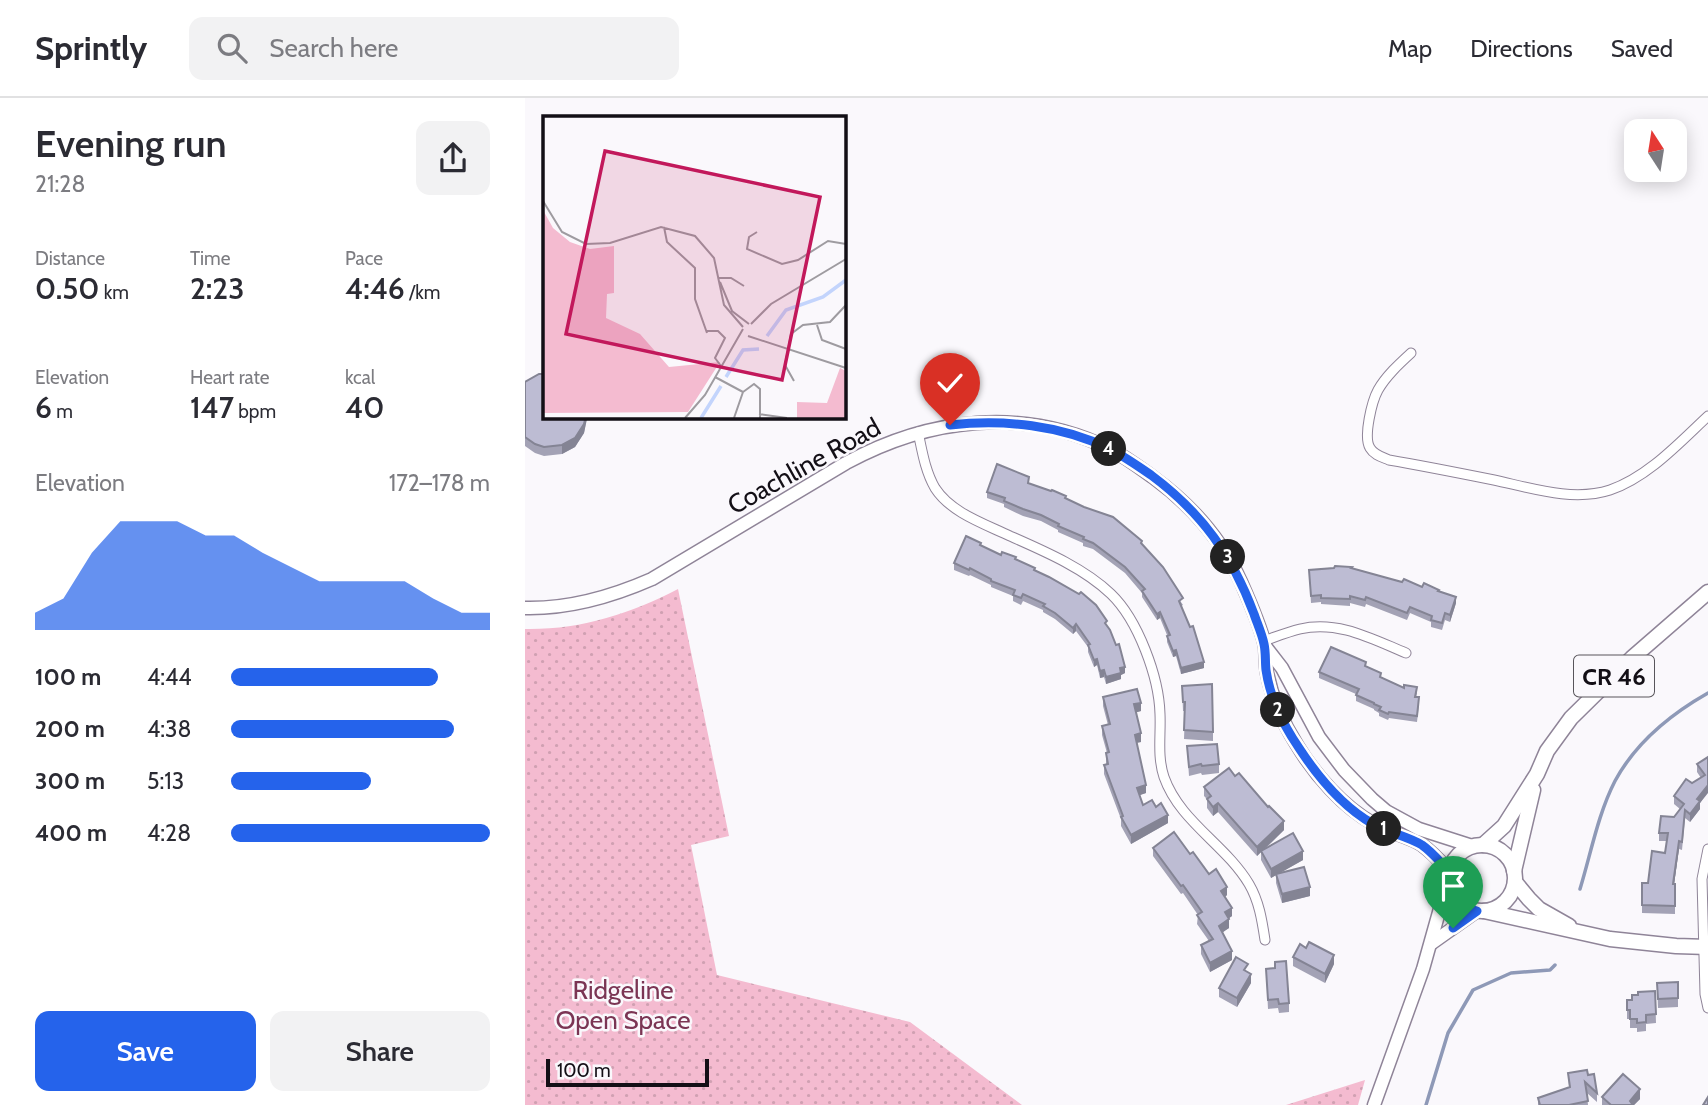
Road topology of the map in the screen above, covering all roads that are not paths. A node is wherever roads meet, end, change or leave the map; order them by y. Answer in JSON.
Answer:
{"nodes":[{"id":1,"x":1411,"y":353,"type":"dead end"},
{"id":2,"x":1708,"y":416,"type":"edge"},
{"id":3,"x":918,"y":432,"type":"junction"},
{"id":4,"x":1708,"y":592,"type":"edge"},
{"id":5,"x":525,"y":608,"type":"edge"},
{"id":6,"x":1264,"y":643,"type":"junction"},
{"id":7,"x":1406,"y":653,"type":"dead end"},
{"id":8,"x":1537,"y":774,"type":"junction"},
{"id":9,"x":1477,"y":845,"type":"junction"},
{"id":10,"x":1708,"y":849,"type":"edge"},
{"id":11,"x":1449,"y":875,"type":"junction"},
{"id":12,"x":1515,"y":876,"type":"junction"},
{"id":13,"x":1481,"y":911,"type":"junction"},
{"id":14,"x":1583,"y":933,"type":"junction"},
{"id":15,"x":1265,"y":940,"type":"dead end"},
{"id":16,"x":1432,"y":943,"type":"junction"},
{"id":17,"x":1706,"y":947,"type":"edge"},
{"id":18,"x":1708,"y":1009,"type":"edge"},
{"id":19,"x":1374,"y":1105,"type":"edge"}],
"edges":[{"from":1,"to":2,"type":"street"},
{"from":3,"to":5,"type":"main road","name":"Coachline Road"},
{"from":3,"to":6,"type":"main road","name":"Coachline Road"},
{"from":3,"to":15,"type":"street"},
{"from":4,"to":8,"type":"main road","number":"CR 46"},
{"from":6,"to":7,"type":"street"},
{"from":6,"to":9,"type":"main road","name":"Coachline Road"},
{"from":6,"to":11,"type":"main road","name":"Coachline Road"},
{"from":8,"to":9,"type":"main road"},
{"from":8,"to":12,"type":"main road"},
{"from":9,"to":11,"type":"main road"},
{"from":9,"to":12,"type":"main road"},
{"from":10,"to":17,"type":"street"},
{"from":11,"to":13,"type":"main road"},
{"from":11,"to":16,"type":"main road"},
{"from":12,"to":13,"type":"main road"},
{"from":12,"to":14,"type":"main road"},
{"from":13,"to":14,"type":"main road"},
{"from":13,"to":16,"type":"main road"},
{"from":14,"to":17,"type":"main road"},
{"from":16,"to":19,"type":"main road"},
{"from":17,"to":18,"type":"street"}]}
